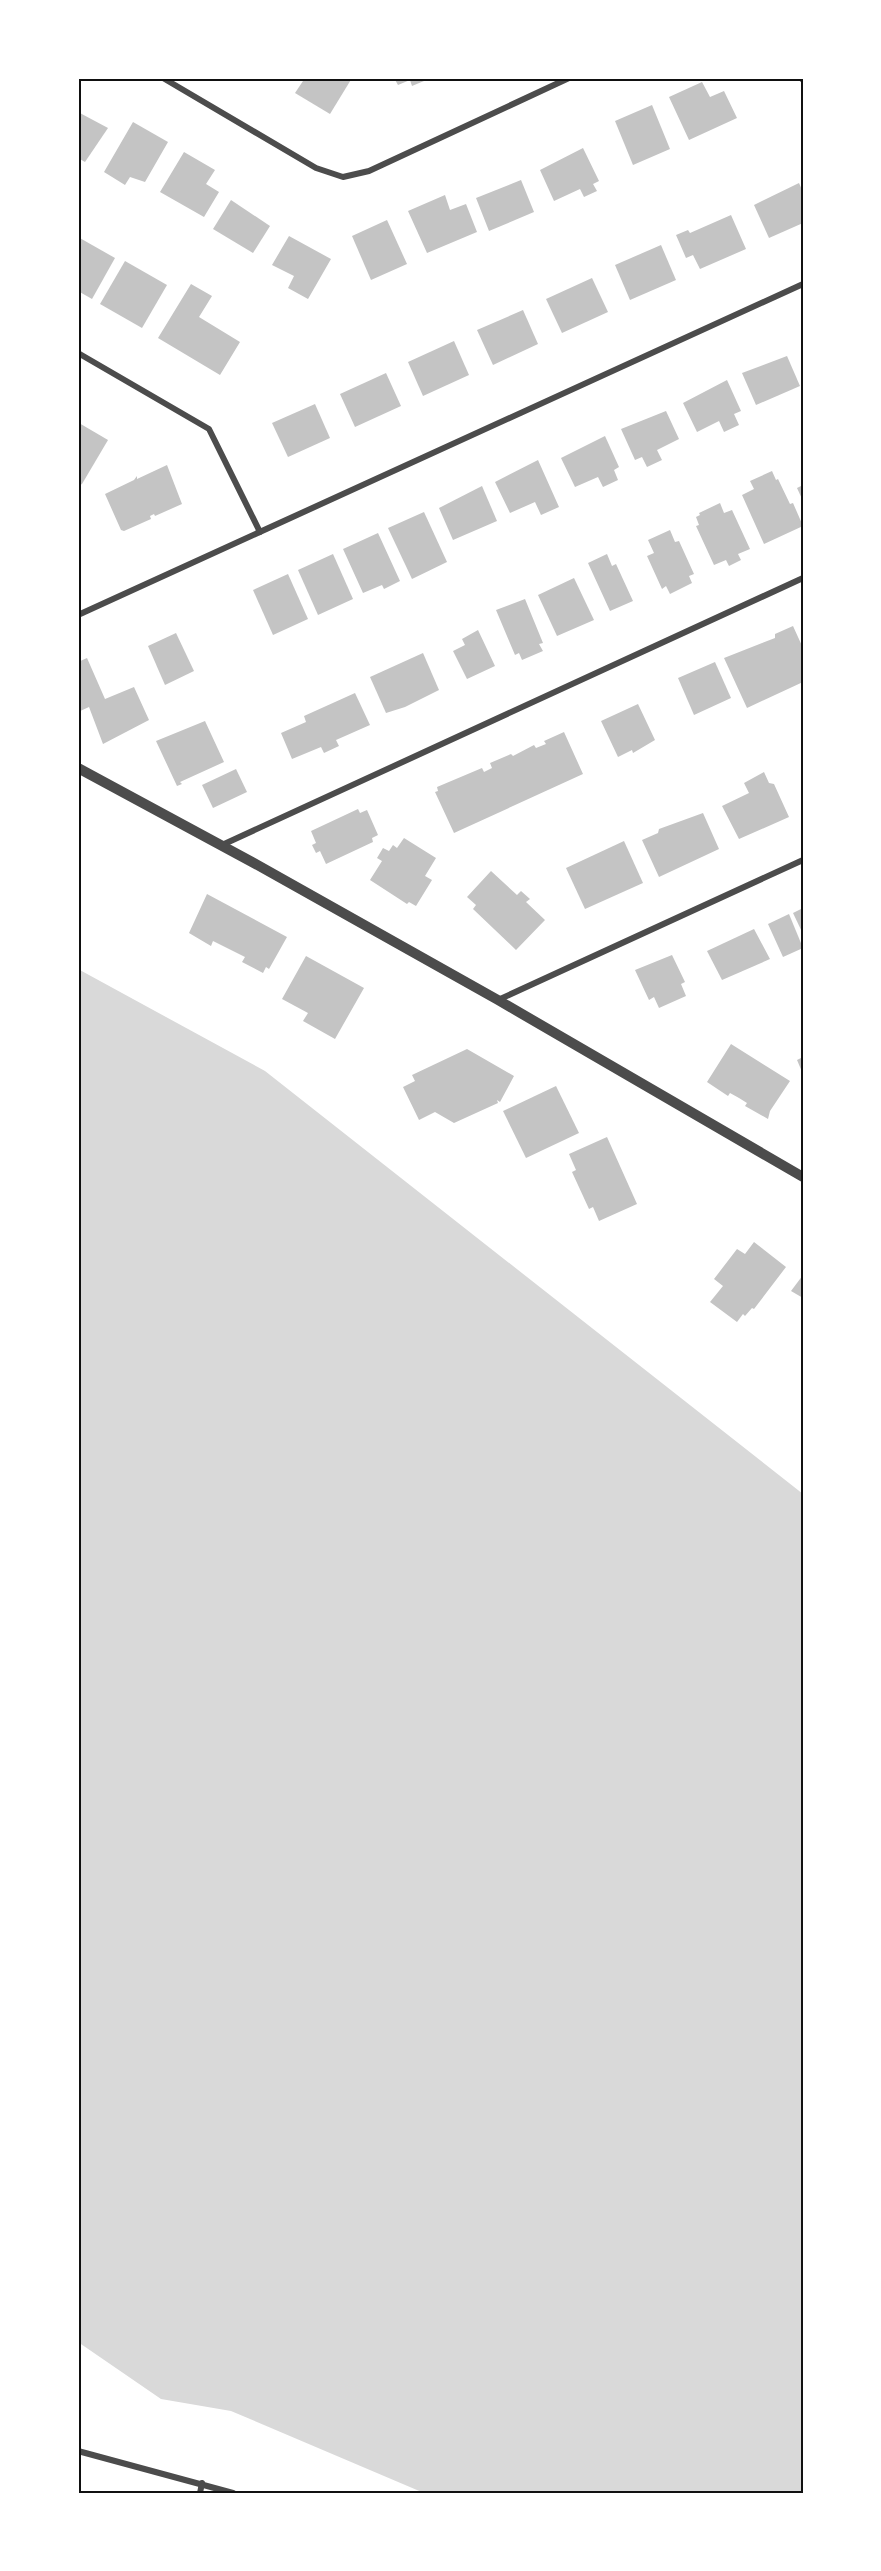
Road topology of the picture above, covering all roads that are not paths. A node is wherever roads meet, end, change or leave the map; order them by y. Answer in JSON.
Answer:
{"nodes":[{"id":1,"x":163,"y":78,"type":"edge"},
{"id":2,"x":569,"y":78,"type":"edge"},
{"id":3,"x":803,"y":284,"type":"edge"},
{"id":4,"x":78,"y":353,"type":"edge"},
{"id":5,"x":260,"y":532,"type":"junction"},
{"id":6,"x":803,"y":578,"type":"edge"},
{"id":7,"x":78,"y":615,"type":"edge"},
{"id":8,"x":78,"y":768,"type":"edge"},
{"id":9,"x":221,"y":846,"type":"junction"},
{"id":10,"x":803,"y":860,"type":"edge"},
{"id":11,"x":498,"y":1000,"type":"junction"},
{"id":12,"x":802,"y":1175,"type":"edge"},
{"id":13,"x":78,"y":2451,"type":"edge"},
{"id":14,"x":202,"y":2483,"type":"junction"},
{"id":15,"x":200,"y":2493,"type":"edge"},
{"id":16,"x":233,"y":2493,"type":"edge"}],
"edges":[{"from":1,"to":2,"type":"street"},
{"from":3,"to":5,"type":"street"},
{"from":4,"to":5,"type":"street"},
{"from":5,"to":7,"type":"street"},
{"from":6,"to":9,"type":"street"},
{"from":8,"to":9,"type":"street"},
{"from":9,"to":11,"type":"street"},
{"from":10,"to":11,"type":"street"},
{"from":11,"to":12,"type":"street"},
{"from":13,"to":14,"type":"street"},
{"from":14,"to":15,"type":"street"},
{"from":14,"to":16,"type":"street"}]}
